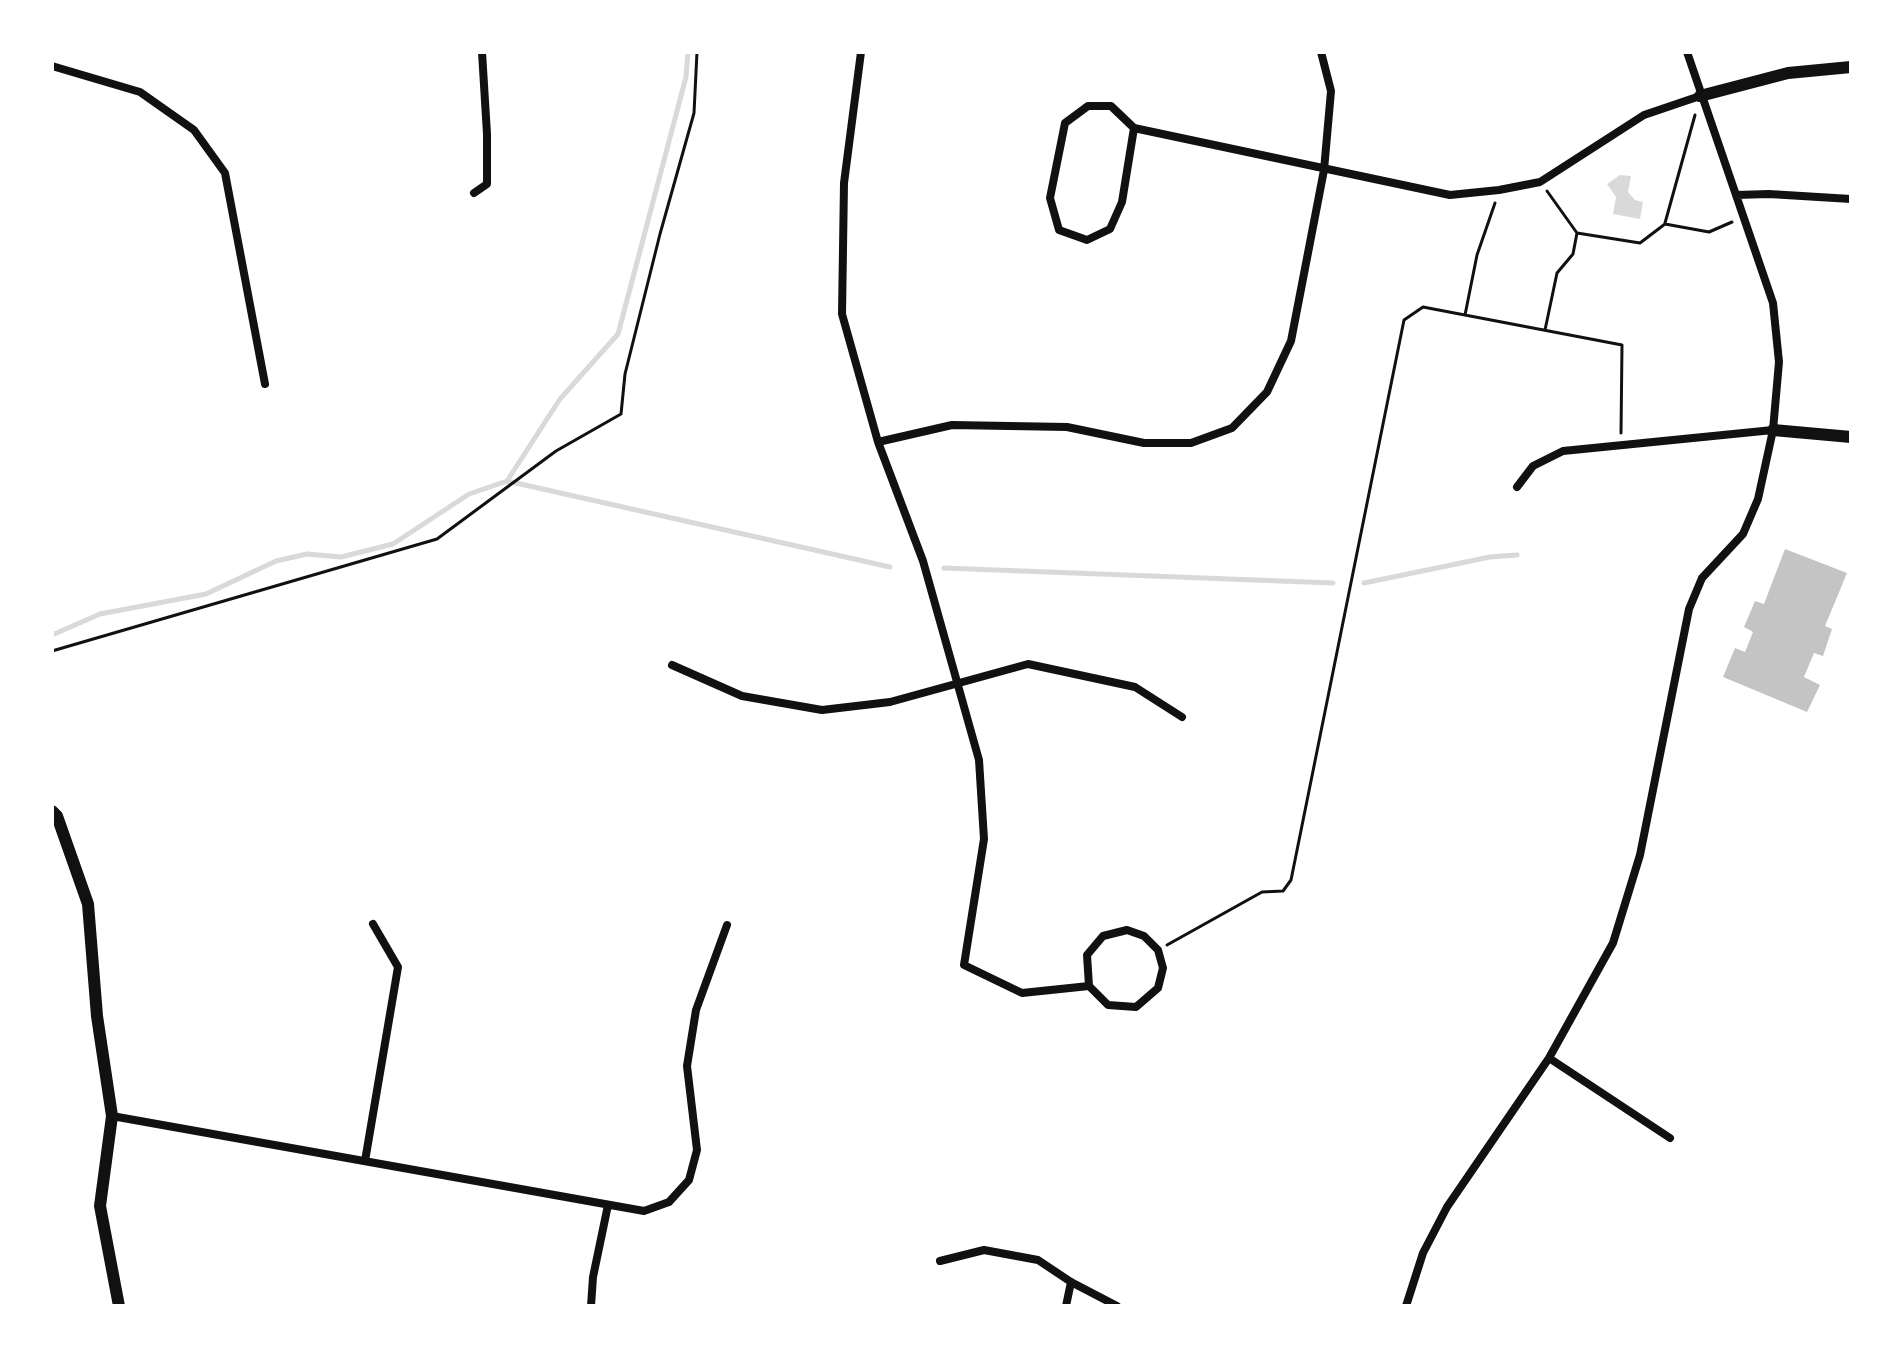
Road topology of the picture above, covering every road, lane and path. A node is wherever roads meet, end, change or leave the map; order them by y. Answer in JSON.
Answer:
{"nodes":[{"id":1,"x":482,"y":52,"type":"edge"},
{"id":2,"x":697,"y":52,"type":"edge"},
{"id":3,"x":861,"y":52,"type":"edge"},
{"id":4,"x":1321,"y":52,"type":"edge"},
{"id":5,"x":1687,"y":52,"type":"edge"},
{"id":6,"x":52,"y":66,"type":"edge"},
{"id":7,"x":1851,"y":67,"type":"edge"},
{"id":8,"x":1700,"y":96,"type":"junction"},
{"id":9,"x":1134,"y":128,"type":"junction"},
{"id":10,"x":1324,"y":170,"type":"junction"},
{"id":11,"x":1540,"y":182,"type":"junction"},
{"id":12,"x":1499,"y":190,"type":"junction"},
{"id":13,"x":474,"y":193,"type":"dead end"},
{"id":14,"x":1736,"y":195,"type":"junction"},
{"id":15,"x":1851,"y":199,"type":"edge"},
{"id":16,"x":1742,"y":217,"type":"junction"},
{"id":17,"x":1665,"y":224,"type":"junction"},
{"id":18,"x":1577,"y":233,"type":"junction"},
{"id":19,"x":1465,"y":315,"type":"junction"},
{"id":20,"x":1545,"y":330,"type":"junction"},
{"id":21,"x":265,"y":384,"type":"dead end"},
{"id":22,"x":1773,"y":430,"type":"junction"},
{"id":23,"x":1851,"y":437,"type":"edge"},
{"id":24,"x":878,"y":442,"type":"junction"},
{"id":25,"x":1620,"y":445,"type":"junction"},
{"id":26,"x":1517,"y":487,"type":"dead end"},
{"id":27,"x":52,"y":651,"type":"edge"},
{"id":28,"x":672,"y":665,"type":"dead end"},
{"id":29,"x":957,"y":683,"type":"junction"},
{"id":30,"x":1182,"y":717,"type":"dead end"},
{"id":31,"x":52,"y":811,"type":"edge"},
{"id":32,"x":373,"y":924,"type":"dead end"},
{"id":33,"x":727,"y":925,"type":"dead end"},
{"id":34,"x":1158,"y":950,"type":"junction"},
{"id":35,"x":1089,"y":986,"type":"junction"},
{"id":36,"x":1549,"y":1058,"type":"junction"},
{"id":37,"x":112,"y":1116,"type":"junction"},
{"id":38,"x":1670,"y":1138,"type":"dead end"},
{"id":39,"x":365,"y":1161,"type":"junction"},
{"id":40,"x":608,"y":1205,"type":"junction"},
{"id":41,"x":940,"y":1261,"type":"dead end"},
{"id":42,"x":1071,"y":1282,"type":"junction"},
{"id":43,"x":119,"y":1306,"type":"edge"},
{"id":44,"x":591,"y":1306,"type":"edge"},
{"id":45,"x":1066,"y":1306,"type":"edge"},
{"id":46,"x":1117,"y":1306,"type":"edge"},
{"id":47,"x":1406,"y":1306,"type":"edge"}],
"edges":[{"from":1,"to":13,"type":"street"},
{"from":2,"to":27,"type":"path"},
{"from":3,"to":24,"type":"street"},
{"from":4,"to":10,"type":"street"},
{"from":5,"to":8,"type":"street"},
{"from":6,"to":21,"type":"street"},
{"from":7,"to":8,"type":"street"},
{"from":8,"to":11,"type":"street"},
{"from":8,"to":14,"type":"street"},
{"from":8,"to":17,"type":"path"},
{"from":9,"to":9,"type":"street"},
{"from":9,"to":10,"type":"street"},
{"from":10,"to":12,"type":"street"},
{"from":10,"to":24,"type":"street"},
{"from":11,"to":12,"type":"street"},
{"from":11,"to":18,"type":"path"},
{"from":12,"to":19,"type":"path"},
{"from":14,"to":15,"type":"street"},
{"from":14,"to":16,"type":"street"},
{"from":16,"to":17,"type":"path"},
{"from":16,"to":22,"type":"street"},
{"from":17,"to":18,"type":"path"},
{"from":18,"to":20,"type":"path"},
{"from":19,"to":20,"type":"path"},
{"from":19,"to":34,"type":"path"},
{"from":20,"to":25,"type":"path"},
{"from":22,"to":23,"type":"street"},
{"from":22,"to":25,"type":"street"},
{"from":22,"to":36,"type":"street"},
{"from":24,"to":29,"type":"street"},
{"from":25,"to":26,"type":"street"},
{"from":28,"to":29,"type":"street"},
{"from":29,"to":30,"type":"street"},
{"from":29,"to":35,"type":"street"},
{"from":31,"to":37,"type":"street"},
{"from":32,"to":39,"type":"street"},
{"from":33,"to":40,"type":"street"},
{"from":34,"to":35,"type":"street"},
{"from":34,"to":35,"type":"street"},
{"from":36,"to":38,"type":"street"},
{"from":36,"to":47,"type":"street"},
{"from":37,"to":39,"type":"street"},
{"from":37,"to":43,"type":"street"},
{"from":39,"to":40,"type":"street"},
{"from":40,"to":44,"type":"street"},
{"from":41,"to":42,"type":"street"},
{"from":42,"to":45,"type":"street"},
{"from":42,"to":46,"type":"street"}]}
